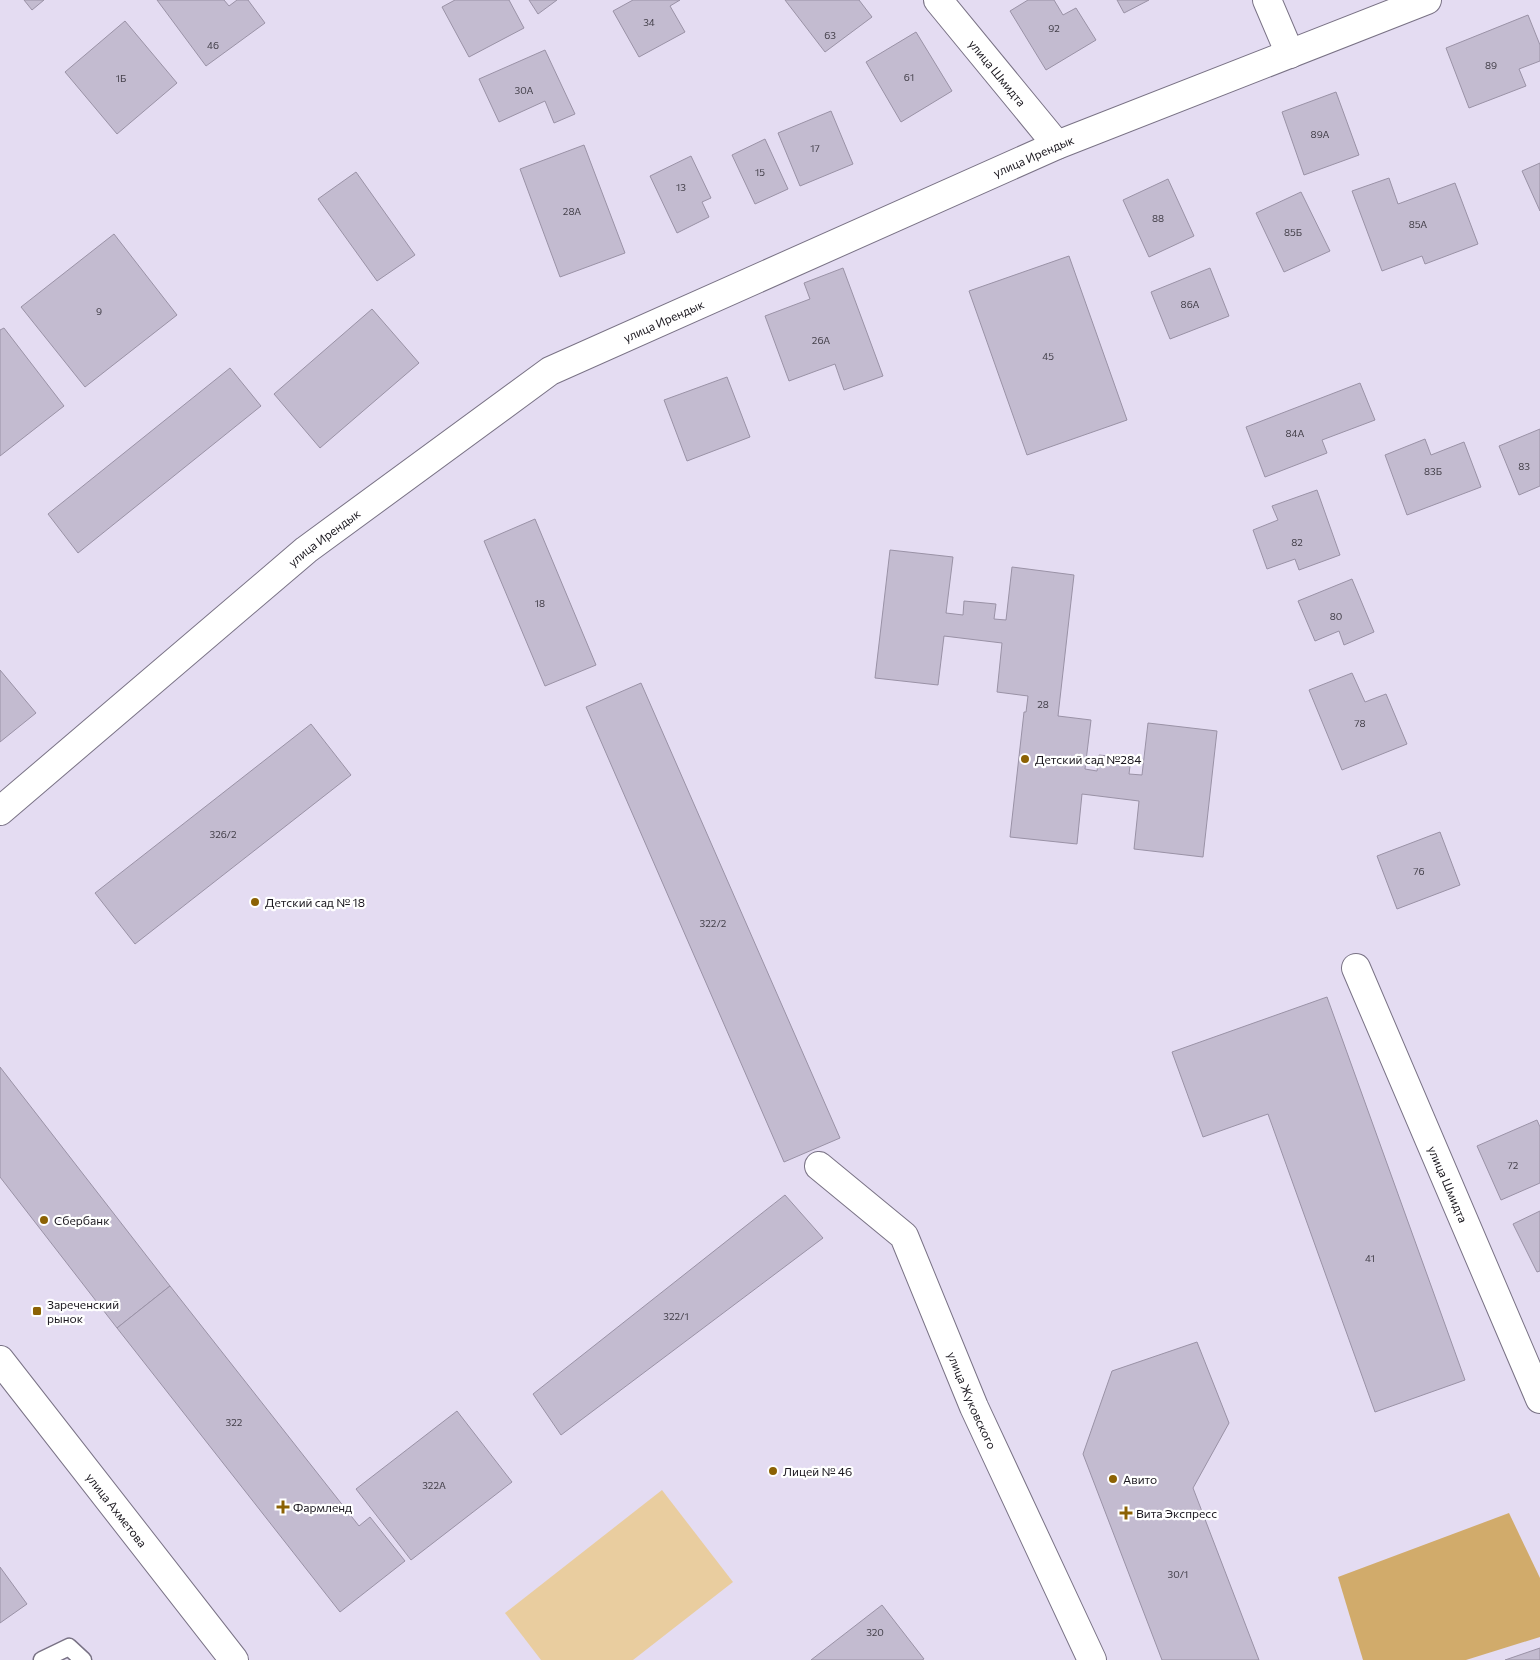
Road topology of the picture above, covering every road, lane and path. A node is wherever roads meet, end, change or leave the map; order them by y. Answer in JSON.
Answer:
{"nodes":[{"id":1,"x":938,"y":0,"type":"edge"},
{"id":2,"x":1267,"y":0,"type":"edge"},
{"id":3,"x":1427,"y":0,"type":"edge"},
{"id":4,"x":1290,"y":54,"type":"junction"},
{"id":5,"x":1057,"y":145,"type":"junction"},
{"id":6,"x":0,"y":811,"type":"edge"},
{"id":7,"x":1356,"y":968,"type":"dead end"},
{"id":8,"x":819,"y":1166,"type":"dead end"},
{"id":9,"x":0,"y":1360,"type":"edge"},
{"id":10,"x":1540,"y":1399,"type":"edge"},
{"id":11,"x":42,"y":1660,"type":"edge"},
{"id":12,"x":83,"y":1660,"type":"edge"},
{"id":13,"x":234,"y":1660,"type":"edge"},
{"id":14,"x":1092,"y":1660,"type":"edge"}],
"edges":[{"from":1,"to":5,"type":"street","name":"улица Шмидта"},
{"from":2,"to":4,"type":"street"},
{"from":3,"to":4,"type":"street","name":"улица Ирендык"},
{"from":4,"to":5,"type":"street","name":"улица Ирендык"},
{"from":5,"to":6,"type":"street","name":"улица Ирендык"},
{"from":7,"to":10,"type":"street","name":"улица Шмидта"},
{"from":8,"to":14,"type":"street","name":"улица Жуковского"},
{"from":9,"to":13,"type":"street","name":"улица Ахметова"},
{"from":11,"to":12,"type":"lane"}]}
